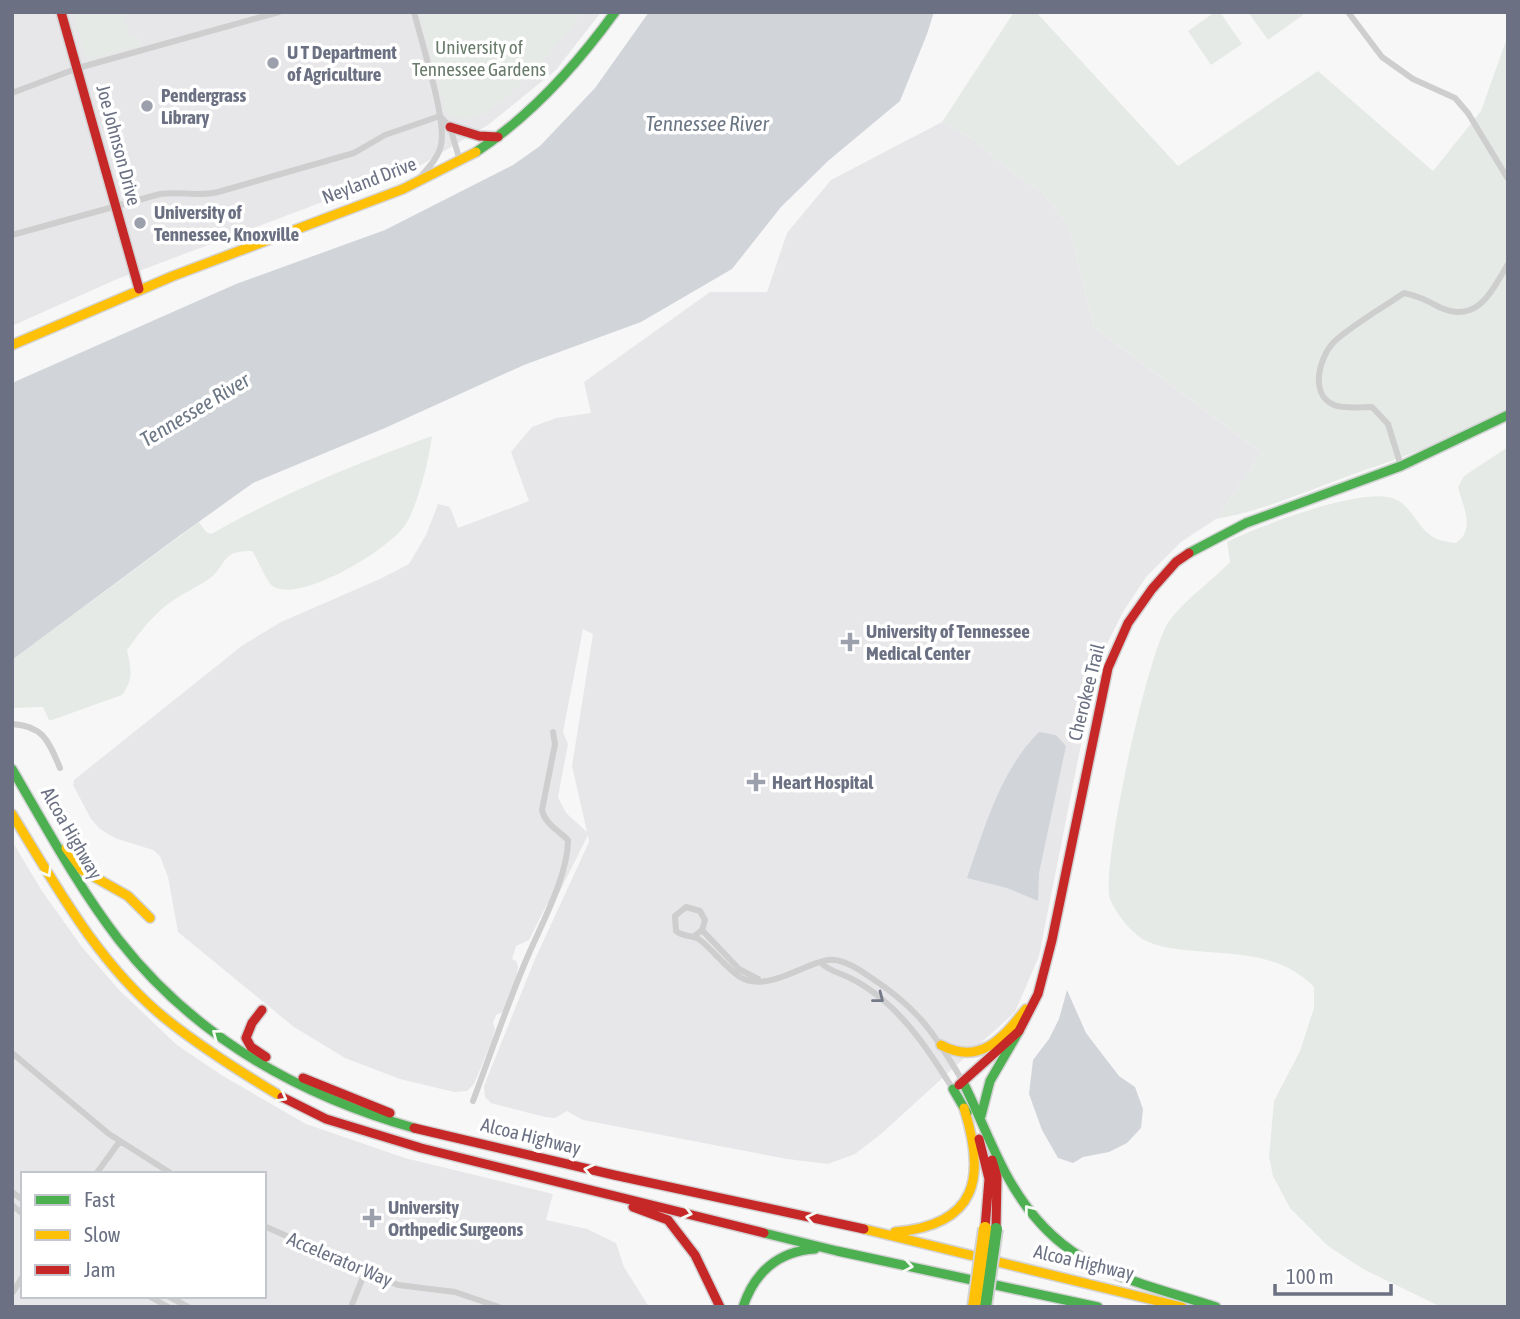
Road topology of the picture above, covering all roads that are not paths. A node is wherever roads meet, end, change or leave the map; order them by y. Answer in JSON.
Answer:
{"nodes":[{"id":1,"x":61,"y":12,"type":"edge"},
{"id":2,"x":279,"y":12,"type":"edge"},
{"id":3,"x":414,"y":12,"type":"edge"},
{"id":4,"x":615,"y":12,"type":"edge"},
{"id":5,"x":1348,"y":12,"type":"edge"},
{"id":6,"x":78,"y":68,"type":"junction"},
{"id":7,"x":12,"y":93,"type":"edge"},
{"id":8,"x":440,"y":117,"type":"junction"},
{"id":9,"x":450,"y":127,"type":"junction"},
{"id":10,"x":498,"y":137,"type":"junction"},
{"id":11,"x":460,"y":161,"type":"junction"},
{"id":12,"x":1508,"y":179,"type":"edge"},
{"id":13,"x":414,"y":185,"type":"junction"},
{"id":14,"x":116,"y":207,"type":"junction"},
{"id":15,"x":12,"y":235,"type":"edge"},
{"id":16,"x":1508,"y":264,"type":"edge"},
{"id":17,"x":139,"y":289,"type":"junction"},
{"id":18,"x":12,"y":345,"type":"edge"},
{"id":19,"x":1508,"y":415,"type":"edge"},
{"id":20,"x":1401,"y":466,"type":"junction"},
{"id":21,"x":12,"y":724,"type":"edge"},
{"id":22,"x":553,"y":732,"type":"dead end"},
{"id":23,"x":60,"y":768,"type":"dead end"},
{"id":24,"x":12,"y":769,"type":"edge"},
{"id":25,"x":20,"y":783,"type":"junction"},
{"id":26,"x":12,"y":814,"type":"edge"},
{"id":27,"x":150,"y":918,"type":"dead end"},
{"id":28,"x":702,"y":930,"type":"junction"},
{"id":29,"x":693,"y":937,"type":"junction"},
{"id":30,"x":821,"y":963,"type":"junction"},
{"id":31,"x":760,"y":980,"type":"junction"},
{"id":32,"x":1038,"y":994,"type":"junction"},
{"id":33,"x":262,"y":1010,"type":"dead end"},
{"id":34,"x":1019,"y":1031,"type":"junction"},
{"id":35,"x":941,"y":1045,"type":"junction"},
{"id":36,"x":12,"y":1053,"type":"edge"},
{"id":37,"x":958,"y":1086,"type":"junction"},
{"id":38,"x":473,"y":1101,"type":"dead end"},
{"id":39,"x":964,"y":1108,"type":"junction"},
{"id":40,"x":981,"y":1116,"type":"junction"},
{"id":41,"x":436,"y":1132,"type":"junction"},
{"id":42,"x":120,"y":1141,"type":"junction"},
{"id":43,"x":502,"y":1168,"type":"junction"},
{"id":44,"x":97,"y":1172,"type":"edge"},
{"id":45,"x":169,"y":1172,"type":"edge"},
{"id":46,"x":266,"y":1227,"type":"edge"},
{"id":47,"x":990,"y":1229,"type":"junction"},
{"id":48,"x":877,"y":1233,"type":"junction"},
{"id":49,"x":836,"y":1251,"type":"junction"},
{"id":50,"x":365,"y":1272,"type":"junction"},
{"id":51,"x":152,"y":1298,"type":"edge"},
{"id":52,"x":172,"y":1298,"type":"edge"},
{"id":53,"x":168,"y":1307,"type":"edge"},
{"id":54,"x":188,"y":1307,"type":"edge"},
{"id":55,"x":351,"y":1307,"type":"edge"},
{"id":56,"x":499,"y":1307,"type":"edge"},
{"id":57,"x":720,"y":1307,"type":"edge"},
{"id":58,"x":743,"y":1307,"type":"edge"},
{"id":59,"x":974,"y":1307,"type":"edge"},
{"id":60,"x":985,"y":1307,"type":"edge"},
{"id":61,"x":1098,"y":1307,"type":"edge"},
{"id":62,"x":1182,"y":1307,"type":"edge"},
{"id":63,"x":1216,"y":1307,"type":"edge"}],
"edges":[{"from":1,"to":6,"type":"main road","name":"Joe Johnson Drive"},
{"from":2,"to":6,"type":"street"},
{"from":3,"to":8,"type":"street"},
{"from":4,"to":10,"type":"main road","name":"Neyland Drive"},
{"from":5,"to":12,"type":"street"},
{"from":6,"to":7,"type":"street"},
{"from":6,"to":14,"type":"main road","name":"Joe Johnson Drive"},
{"from":8,"to":9,"type":"street"},
{"from":8,"to":13,"type":"street"},
{"from":8,"to":14,"type":"street"},
{"from":9,"to":10,"type":"main road"},
{"from":9,"to":11,"type":"street"},
{"from":10,"to":11,"type":"main road","name":"Neyland Drive"},
{"from":11,"to":13,"type":"main road","name":"Neyland Drive"},
{"from":13,"to":17,"type":"main road","name":"Neyland Drive"},
{"from":14,"to":15,"type":"street"},
{"from":14,"to":17,"type":"main road","name":"Joe Johnson Drive"},
{"from":16,"to":20,"type":"street"},
{"from":17,"to":18,"type":"main road","name":"Neyland Drive"},
{"from":19,"to":20,"type":"main road","name":"Cherokee Trail"},
{"from":20,"to":32,"type":"main road","name":"Cherokee Trail"},
{"from":21,"to":23,"type":"street"},
{"from":22,"to":38,"type":"street"},
{"from":24,"to":25,"type":"main road","name":"Alcoa Highway"},
{"from":25,"to":27,"type":"main road"},
{"from":41,"to":25,"type":"main road","name":"Alcoa Highway","one_way":true},
{"from":26,"to":43,"type":"main road","name":"Alcoa Highway","one_way":true},
{"from":28,"to":29,"type":"street"},
{"from":28,"to":29,"type":"street"},
{"from":28,"to":31,"type":"street"},
{"from":29,"to":31,"type":"street"},
{"from":30,"to":31,"type":"street"},
{"from":30,"to":35,"type":"street"},
{"from":30,"to":37,"type":"street","one_way":true},
{"from":32,"to":34,"type":"main road","name":"Cherokee Trail"},
{"from":32,"to":35,"type":"main road"},
{"from":33,"to":41,"type":"main road"},
{"from":34,"to":37,"type":"main road","name":"Cherokee Trail"},
{"from":34,"to":40,"type":"main road"},
{"from":35,"to":37,"type":"street"},
{"from":36,"to":42,"type":"street"},
{"from":37,"to":39,"type":"main road"},
{"from":37,"to":40,"type":"main road"},
{"from":39,"to":47,"type":"main road"},
{"from":39,"to":48,"type":"main road"},
{"from":40,"to":47,"type":"main road"},
{"from":63,"to":40,"type":"main road","one_way":true},
{"from":48,"to":41,"type":"main road","name":"Alcoa Highway","one_way":true},
{"from":42,"to":44,"type":"street"},
{"from":42,"to":45,"type":"street"},
{"from":43,"to":49,"type":"main road","name":"Alcoa Highway","one_way":true},
{"from":43,"to":57,"type":"main road"},
{"from":46,"to":50,"type":"street","name":"Accelerator Way"},
{"from":47,"to":59,"type":"main road","bridge":true},
{"from":47,"to":60,"type":"main road","bridge":true},
{"from":48,"to":62,"type":"main road","name":"Alcoa Highway"},
{"from":49,"to":58,"type":"main road"},
{"from":49,"to":61,"type":"main road","name":"Alcoa Highway","one_way":true},
{"from":50,"to":55,"type":"street"},
{"from":50,"to":56,"type":"street","name":"Accelerator Way"},
{"from":51,"to":53,"type":"street"},
{"from":52,"to":54,"type":"street"}]}
